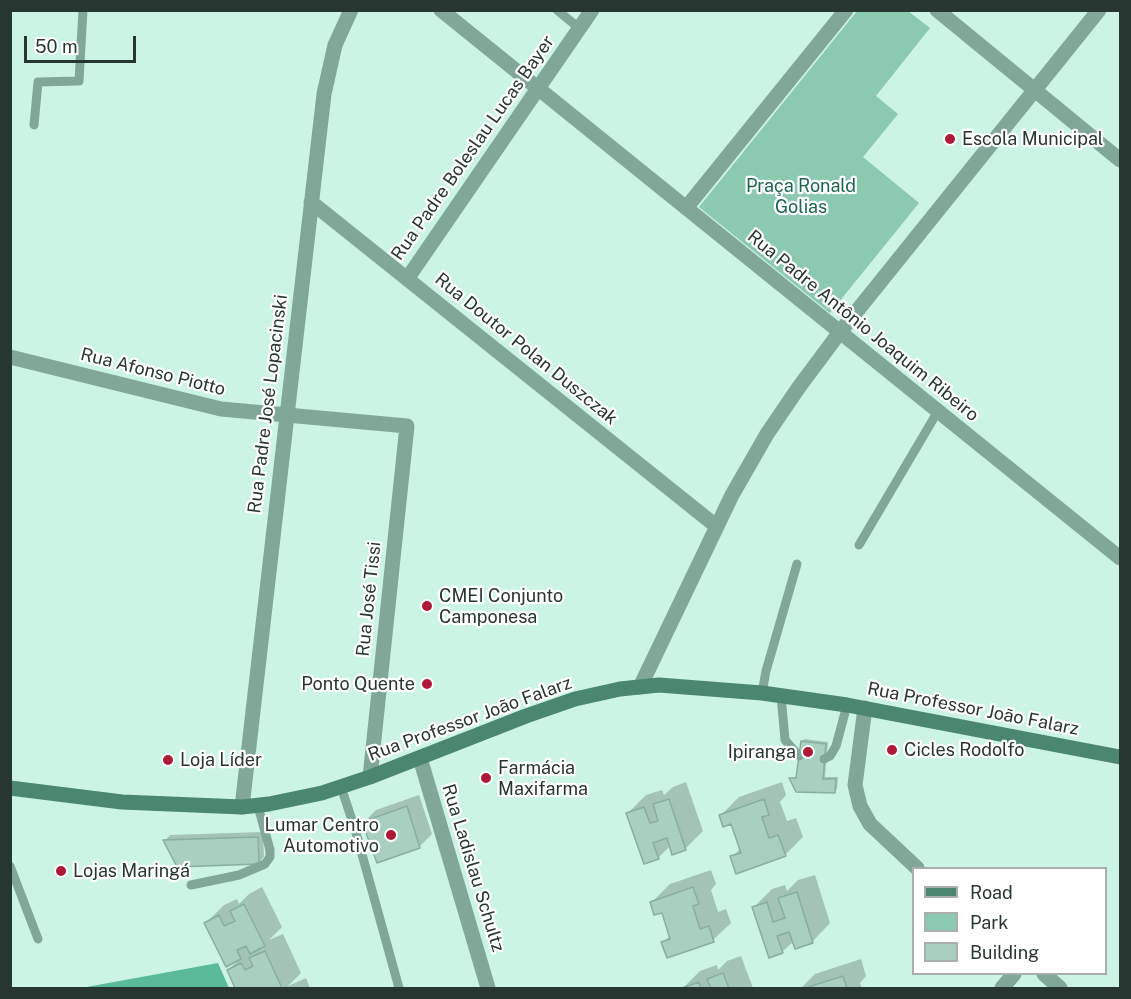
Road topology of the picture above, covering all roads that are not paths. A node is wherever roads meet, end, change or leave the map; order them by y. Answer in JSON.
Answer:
{"nodes":[{"id":1,"x":83,"y":10,"type":"edge"},
{"id":2,"x":351,"y":10,"type":"edge"},
{"id":3,"x":441,"y":10,"type":"edge"},
{"id":4,"x":556,"y":10,"type":"edge"},
{"id":5,"x":592,"y":10,"type":"edge"},
{"id":6,"x":846,"y":10,"type":"edge"},
{"id":7,"x":937,"y":10,"type":"edge"},
{"id":8,"x":1099,"y":10,"type":"edge"},
{"id":9,"x":579,"y":28,"type":"junction"},
{"id":10,"x":537,"y":88,"type":"junction"},
{"id":11,"x":1035,"y":90,"type":"junction"},
{"id":12,"x":34,"y":125,"type":"dead end"},
{"id":13,"x":1120,"y":160,"type":"edge"},
{"id":14,"x":311,"y":202,"type":"junction"},
{"id":15,"x":686,"y":208,"type":"junction"},
{"id":16,"x":406,"y":279,"type":"junction"},
{"id":17,"x":840,"y":332,"type":"junction"},
{"id":18,"x":10,"y":357,"type":"edge"},
{"id":19,"x":938,"y":411,"type":"junction"},
{"id":20,"x":287,"y":415,"type":"junction"},
{"id":21,"x":407,"y":426,"type":"joint"},
{"id":22,"x":716,"y":526,"type":"junction"},
{"id":23,"x":859,"y":545,"type":"dead end"},
{"id":24,"x":1120,"y":558,"type":"edge"},
{"id":25,"x":798,"y":564,"type":"dead end"},
{"id":26,"x":640,"y":687,"type":"junction"},
{"id":27,"x":762,"y":693,"type":"junction"},
{"id":28,"x":781,"y":695,"type":"junction"},
{"id":29,"x":847,"y":705,"type":"junction"},
{"id":30,"x":865,"y":708,"type":"junction"},
{"id":31,"x":799,"y":756,"type":"dead end"},
{"id":32,"x":1120,"y":757,"type":"edge"},
{"id":33,"x":420,"y":758,"type":"junction"},
{"id":34,"x":824,"y":759,"type":"dead end"},
{"id":35,"x":370,"y":777,"type":"junction"},
{"id":36,"x":340,"y":787,"type":"junction"},
{"id":37,"x":10,"y":788,"type":"edge"},
{"id":38,"x":258,"y":806,"type":"junction"},
{"id":39,"x":242,"y":807,"type":"junction"},
{"id":40,"x":10,"y":866,"type":"edge"},
{"id":41,"x":916,"y":867,"type":"edge"},
{"id":42,"x":191,"y":885,"type":"dead end"},
{"id":43,"x":38,"y":939,"type":"dead end"},
{"id":44,"x":1013,"y":975,"type":"edge"},
{"id":45,"x":1045,"y":975,"type":"edge"},
{"id":46,"x":399,"y":988,"type":"edge"},
{"id":47,"x":488,"y":988,"type":"edge"},
{"id":48,"x":1002,"y":988,"type":"edge"},
{"id":49,"x":1060,"y":988,"type":"edge"}],
"edges":[{"from":1,"to":12,"type":"lane"},
{"from":2,"to":14,"type":"street","name":"Rua Padre José Lopacinski"},
{"from":3,"to":10,"type":"street","name":"Rua Padre Antônio Joaquim Ribeiro"},
{"from":4,"to":9,"type":"lane"},
{"from":5,"to":9,"type":"street","name":"Rua Padre Boleslau Lucas Bayer"},
{"from":6,"to":15,"type":"street"},
{"from":7,"to":11,"type":"street"},
{"from":8,"to":11,"type":"street"},
{"from":9,"to":10,"type":"street","name":"Rua Padre Boleslau Lucas Bayer"},
{"from":10,"to":15,"type":"street","name":"Rua Padre Antônio Joaquim Ribeiro"},
{"from":10,"to":16,"type":"street","name":"Rua Padre Boleslau Lucas Bayer"},
{"from":11,"to":13,"type":"street"},
{"from":11,"to":17,"type":"street"},
{"from":14,"to":16,"type":"street","name":"Rua Doutor Polan Duszczak"},
{"from":14,"to":20,"type":"street","name":"Rua Padre José Lopacinski"},
{"from":15,"to":17,"type":"street","name":"Rua Padre Antônio Joaquim Ribeiro"},
{"from":16,"to":22,"type":"street","name":"Rua Doutor Polan Duszczak"},
{"from":17,"to":19,"type":"street","name":"Rua Padre Antônio Joaquim Ribeiro"},
{"from":17,"to":22,"type":"street"},
{"from":18,"to":20,"type":"street","name":"Rua Afonso Piotto"},
{"from":19,"to":23,"type":"lane"},
{"from":19,"to":24,"type":"street","name":"Rua Padre Antônio Joaquim Ribeiro"},
{"from":20,"to":21,"type":"street","name":"Rua Afonso Piotto"},
{"from":20,"to":39,"type":"street","name":"Rua Padre José Lopacinski"},
{"from":21,"to":35,"type":"street","name":"Rua José Tissi"},
{"from":22,"to":26,"type":"street"},
{"from":25,"to":27,"type":"lane"},
{"from":26,"to":27,"type":"main road","name":"Rua Professor João Falarz"},
{"from":26,"to":33,"type":"main road","name":"Rua Professor João Falarz"},
{"from":27,"to":28,"type":"main road","name":"Rua Professor João Falarz"},
{"from":28,"to":29,"type":"main road","name":"Rua Professor João Falarz"},
{"from":28,"to":31,"type":"lane"},
{"from":29,"to":30,"type":"main road","name":"Rua Professor João Falarz"},
{"from":29,"to":34,"type":"lane"},
{"from":30,"to":32,"type":"main road","name":"Rua Professor João Falarz"},
{"from":30,"to":41,"type":"street"},
{"from":33,"to":35,"type":"main road","name":"Rua Professor João Falarz"},
{"from":33,"to":47,"type":"street","name":"Rua Ladislau Schultz"},
{"from":35,"to":36,"type":"main road","name":"Rua Professor João Falarz"},
{"from":36,"to":38,"type":"main road","name":"Rua Professor João Falarz"},
{"from":36,"to":46,"type":"lane"},
{"from":37,"to":39,"type":"main road","name":"Rua Professor João Falarz"},
{"from":38,"to":39,"type":"main road","name":"Rua Professor João Falarz"},
{"from":38,"to":42,"type":"lane"},
{"from":40,"to":43,"type":"lane"},
{"from":44,"to":48,"type":"street"},
{"from":45,"to":49,"type":"street"}]}
